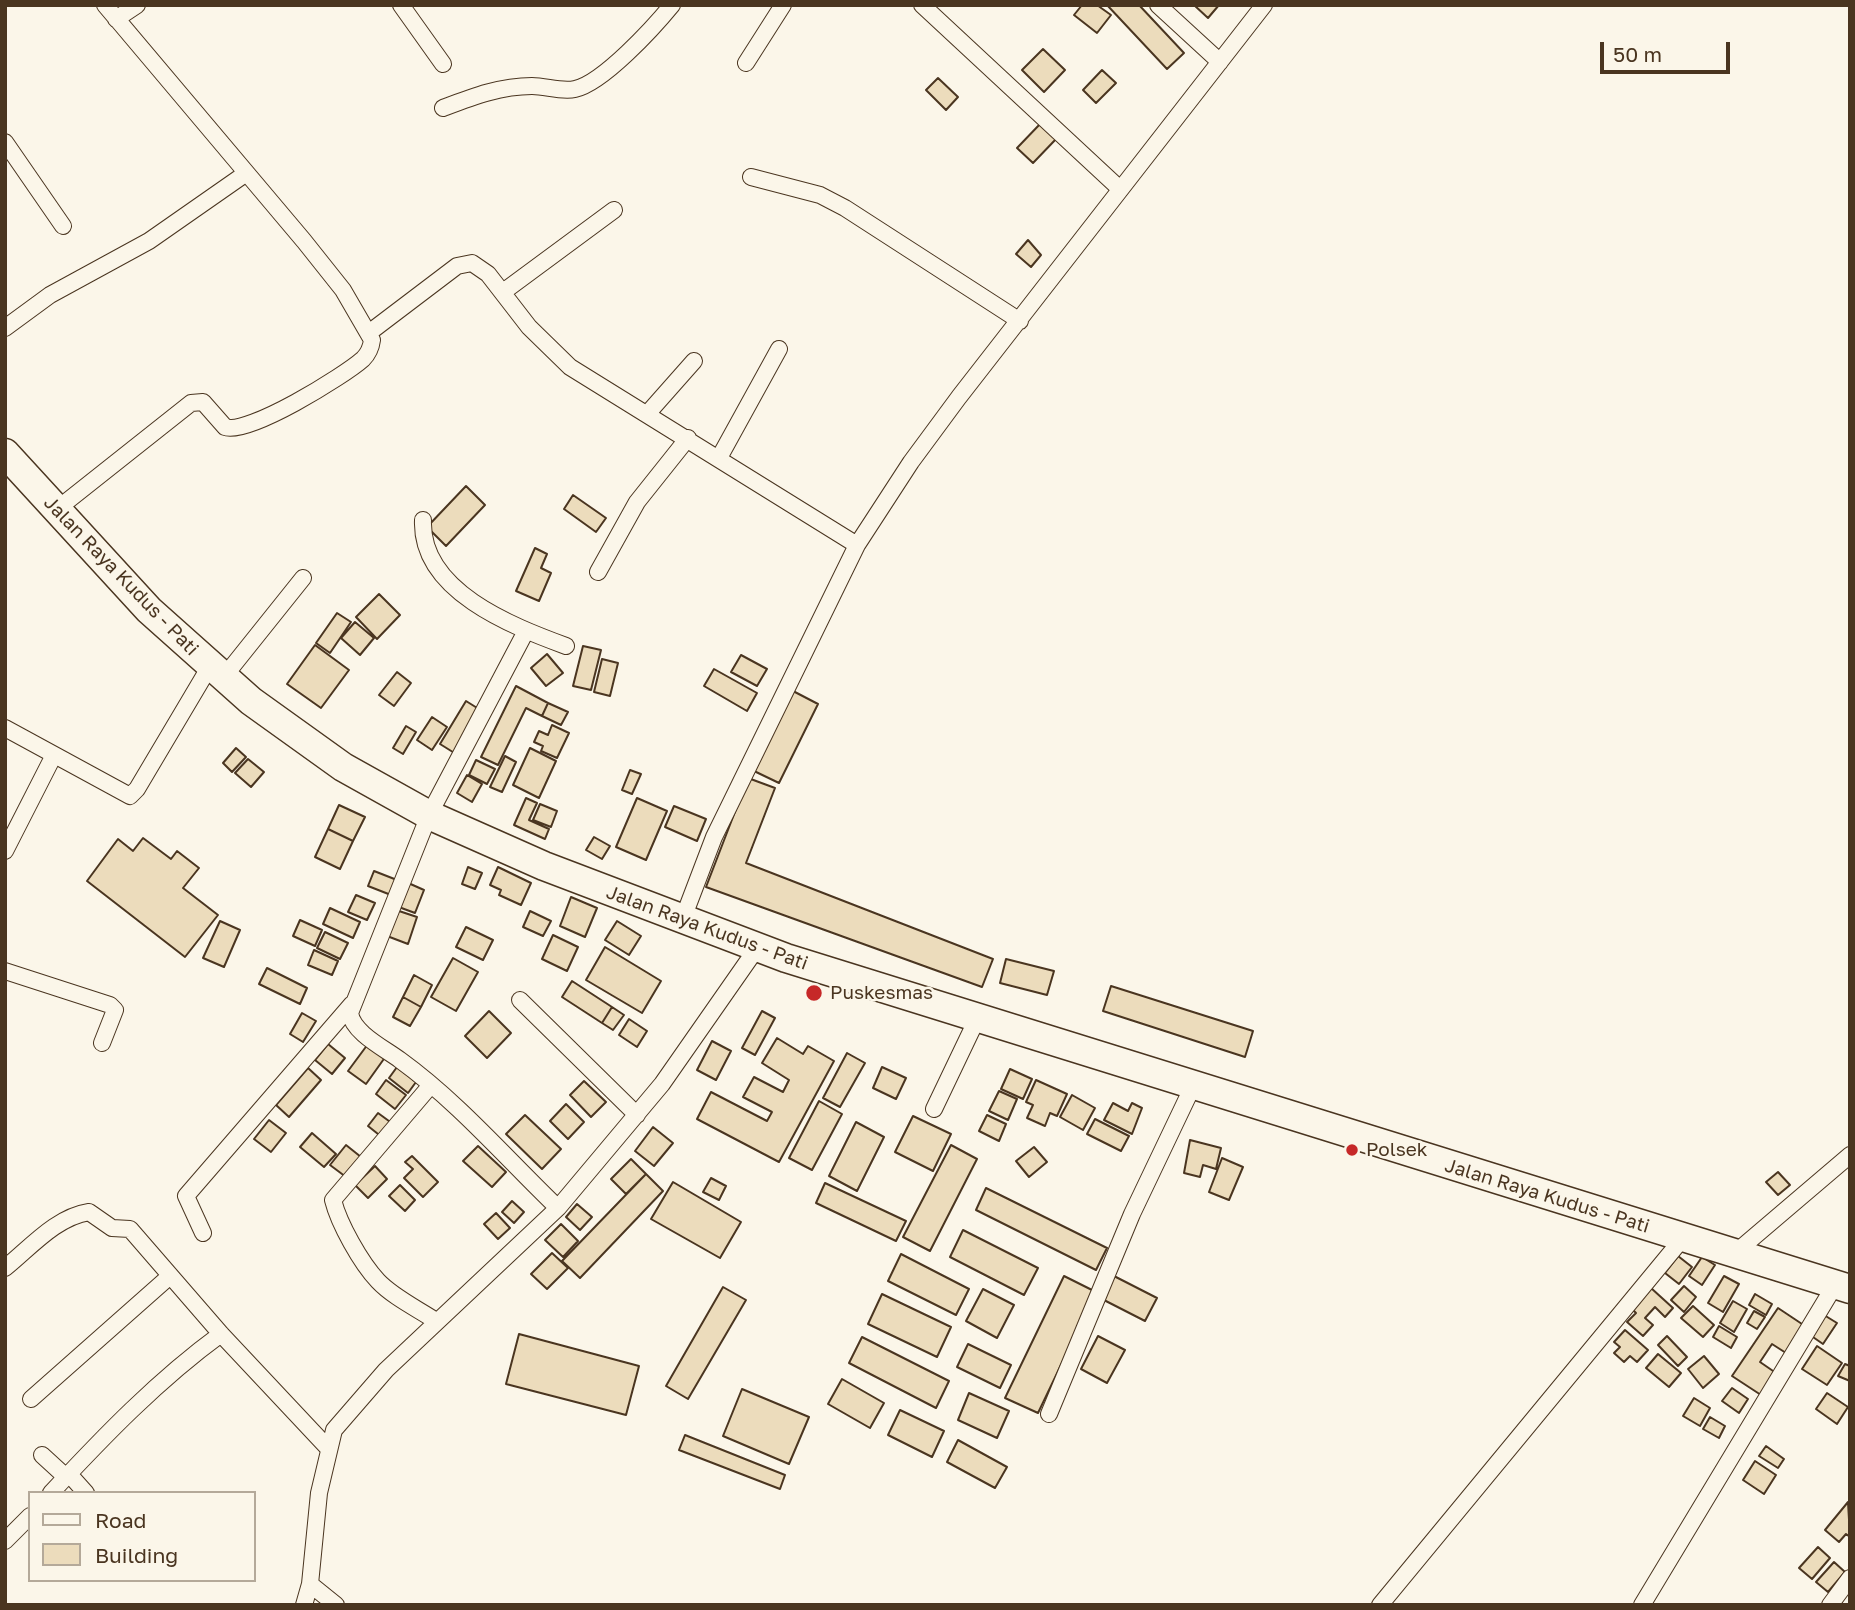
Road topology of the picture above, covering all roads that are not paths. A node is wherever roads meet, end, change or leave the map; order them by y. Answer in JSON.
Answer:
{"nodes":[{"id":1,"x":105,"y":5,"type":"edge"},
{"id":2,"x":138,"y":5,"type":"edge"},
{"id":3,"x":401,"y":5,"type":"edge"},
{"id":4,"x":673,"y":5,"type":"edge"},
{"id":5,"x":783,"y":5,"type":"edge"},
{"id":6,"x":922,"y":5,"type":"edge"},
{"id":7,"x":1158,"y":5,"type":"edge"},
{"id":8,"x":1264,"y":5,"type":"edge"},
{"id":9,"x":116,"y":19,"type":"junction"},
{"id":10,"x":1220,"y":62,"type":"junction"},
{"id":11,"x":746,"y":63,"type":"dead end"},
{"id":12,"x":443,"y":64,"type":"dead end"},
{"id":13,"x":443,"y":108,"type":"dead end"},
{"id":14,"x":5,"y":142,"type":"edge"},
{"id":15,"x":245,"y":174,"type":"junction"},
{"id":16,"x":751,"y":177,"type":"dead end"},
{"id":17,"x":1120,"y":189,"type":"junction"},
{"id":18,"x":614,"y":210,"type":"dead end"},
{"id":19,"x":63,"y":226,"type":"dead end"},
{"id":20,"x":503,"y":292,"type":"junction"},
{"id":21,"x":1020,"y":321,"type":"junction"},
{"id":22,"x":5,"y":328,"type":"edge"},
{"id":23,"x":370,"y":332,"type":"junction"},
{"id":24,"x":779,"y":349,"type":"dead end"},
{"id":25,"x":694,"y":361,"type":"dead end"},
{"id":26,"x":648,"y":413,"type":"junction"},
{"id":27,"x":688,"y":438,"type":"junction"},
{"id":28,"x":5,"y":453,"type":"edge"},
{"id":29,"x":719,"y":458,"type":"junction"},
{"id":30,"x":56,"y":510,"type":"junction"},
{"id":31,"x":423,"y":520,"type":"dead end"},
{"id":32,"x":857,"y":545,"type":"junction"},
{"id":33,"x":598,"y":572,"type":"dead end"},
{"id":34,"x":303,"y":578,"type":"dead end"},
{"id":35,"x":527,"y":631,"type":"junction"},
{"id":36,"x":566,"y":646,"type":"dead end"},
{"id":37,"x":216,"y":672,"type":"junction"},
{"id":38,"x":5,"y":728,"type":"edge"},
{"id":39,"x":54,"y":755,"type":"junction"},
{"id":40,"x":429,"y":815,"type":"junction"},
{"id":41,"x":5,"y":851,"type":"edge"},
{"id":42,"x":682,"y":921,"type":"junction"},
{"id":43,"x":757,"y":948,"type":"junction"},
{"id":44,"x":5,"y":971,"type":"edge"},
{"id":45,"x":520,"y":1000,"type":"dead end"},
{"id":46,"x":352,"y":1004,"type":"junction"},
{"id":47,"x":977,"y":1019,"type":"junction"},
{"id":48,"x":102,"y":1043,"type":"dead end"},
{"id":49,"x":432,"y":1085,"type":"junction"},
{"id":50,"x":1193,"y":1086,"type":"junction"},
{"id":51,"x":934,"y":1109,"type":"dead end"},
{"id":52,"x":637,"y":1115,"type":"junction"},
{"id":53,"x":1850,"y":1155,"type":"edge"},
{"id":54,"x":558,"y":1208,"type":"junction"},
{"id":55,"x":203,"y":1233,"type":"dead end"},
{"id":56,"x":1683,"y":1238,"type":"junction"},
{"id":57,"x":1735,"y":1254,"type":"junction"},
{"id":58,"x":5,"y":1268,"type":"edge"},
{"id":59,"x":170,"y":1276,"type":"junction"},
{"id":60,"x":1842,"y":1287,"type":"edge"},
{"id":61,"x":436,"y":1321,"type":"junction"},
{"id":62,"x":221,"y":1334,"type":"junction"},
{"id":63,"x":31,"y":1399,"type":"dead end"},
{"id":64,"x":1049,"y":1414,"type":"dead end"},
{"id":65,"x":328,"y":1448,"type":"junction"},
{"id":66,"x":42,"y":1455,"type":"dead end"},
{"id":67,"x":68,"y":1475,"type":"junction"},
{"id":68,"x":53,"y":1491,"type":"edge"},
{"id":69,"x":84,"y":1491,"type":"edge"},
{"id":70,"x":28,"y":1518,"type":"edge"},
{"id":71,"x":5,"y":1541,"type":"edge"},
{"id":72,"x":1850,"y":1578,"type":"edge"},
{"id":73,"x":310,"y":1584,"type":"junction"},
{"id":74,"x":304,"y":1605,"type":"edge"},
{"id":75,"x":336,"y":1605,"type":"edge"},
{"id":76,"x":1380,"y":1605,"type":"edge"},
{"id":77,"x":1642,"y":1605,"type":"edge"},
{"id":78,"x":1830,"y":1605,"type":"edge"}],
"edges":[{"from":1,"to":9,"type":"street"},
{"from":2,"to":9,"type":"street"},
{"from":3,"to":12,"type":"street"},
{"from":4,"to":13,"type":"street"},
{"from":5,"to":11,"type":"street"},
{"from":6,"to":17,"type":"street"},
{"from":7,"to":10,"type":"street"},
{"from":8,"to":10,"type":"street"},
{"from":9,"to":15,"type":"street"},
{"from":10,"to":17,"type":"street"},
{"from":14,"to":19,"type":"street"},
{"from":15,"to":22,"type":"street"},
{"from":15,"to":23,"type":"street"},
{"from":16,"to":21,"type":"street"},
{"from":17,"to":21,"type":"street"},
{"from":18,"to":20,"type":"street"},
{"from":20,"to":23,"type":"street"},
{"from":20,"to":26,"type":"street"},
{"from":21,"to":32,"type":"street"},
{"from":23,"to":30,"type":"street"},
{"from":24,"to":29,"type":"street"},
{"from":25,"to":26,"type":"street"},
{"from":26,"to":27,"type":"street"},
{"from":27,"to":29,"type":"street"},
{"from":27,"to":33,"type":"street"},
{"from":28,"to":30,"type":"highway","name":"Jalan Raya Kudus - Pati"},
{"from":29,"to":32,"type":"street"},
{"from":30,"to":37,"type":"highway","name":"Jalan Raya Kudus - Pati"},
{"from":31,"to":35,"type":"street"},
{"from":32,"to":42,"type":"street"},
{"from":34,"to":37,"type":"street"},
{"from":35,"to":36,"type":"street"},
{"from":35,"to":40,"type":"street"},
{"from":37,"to":39,"type":"street"},
{"from":37,"to":40,"type":"highway","name":"Jalan Raya Kudus - Pati"},
{"from":38,"to":39,"type":"street"},
{"from":39,"to":41,"type":"street"},
{"from":40,"to":42,"type":"highway","name":"Jalan Raya Kudus - Pati"},
{"from":40,"to":46,"type":"street"},
{"from":42,"to":43,"type":"highway","name":"Jalan Raya Kudus - Pati"},
{"from":43,"to":47,"type":"highway","name":"Jalan Raya Kudus - Pati"},
{"from":43,"to":52,"type":"street"},
{"from":44,"to":48,"type":"street"},
{"from":45,"to":52,"type":"street"},
{"from":46,"to":49,"type":"street"},
{"from":46,"to":55,"type":"street"},
{"from":47,"to":50,"type":"highway","name":"Jalan Raya Kudus - Pati"},
{"from":47,"to":51,"type":"street"},
{"from":49,"to":54,"type":"street"},
{"from":49,"to":61,"type":"street"},
{"from":50,"to":56,"type":"highway","name":"Jalan Raya Kudus - Pati"},
{"from":50,"to":64,"type":"street"},
{"from":52,"to":54,"type":"street"},
{"from":53,"to":57,"type":"street"},
{"from":54,"to":61,"type":"street"},
{"from":56,"to":57,"type":"highway","name":"Jalan Raya Kudus - Pati"},
{"from":56,"to":76,"type":"street"},
{"from":57,"to":60,"type":"highway","name":"Jalan Raya Kudus - Pati"},
{"from":58,"to":59,"type":"street"},
{"from":59,"to":62,"type":"street"},
{"from":59,"to":63,"type":"street"},
{"from":60,"to":77,"type":"street"},
{"from":61,"to":65,"type":"street"},
{"from":62,"to":65,"type":"street"},
{"from":62,"to":67,"type":"street"},
{"from":65,"to":73,"type":"street"},
{"from":66,"to":67,"type":"street"},
{"from":67,"to":68,"type":"street"},
{"from":67,"to":69,"type":"street"},
{"from":70,"to":71,"type":"street"},
{"from":72,"to":78,"type":"street"},
{"from":73,"to":74,"type":"street"},
{"from":73,"to":75,"type":"street"}]}
